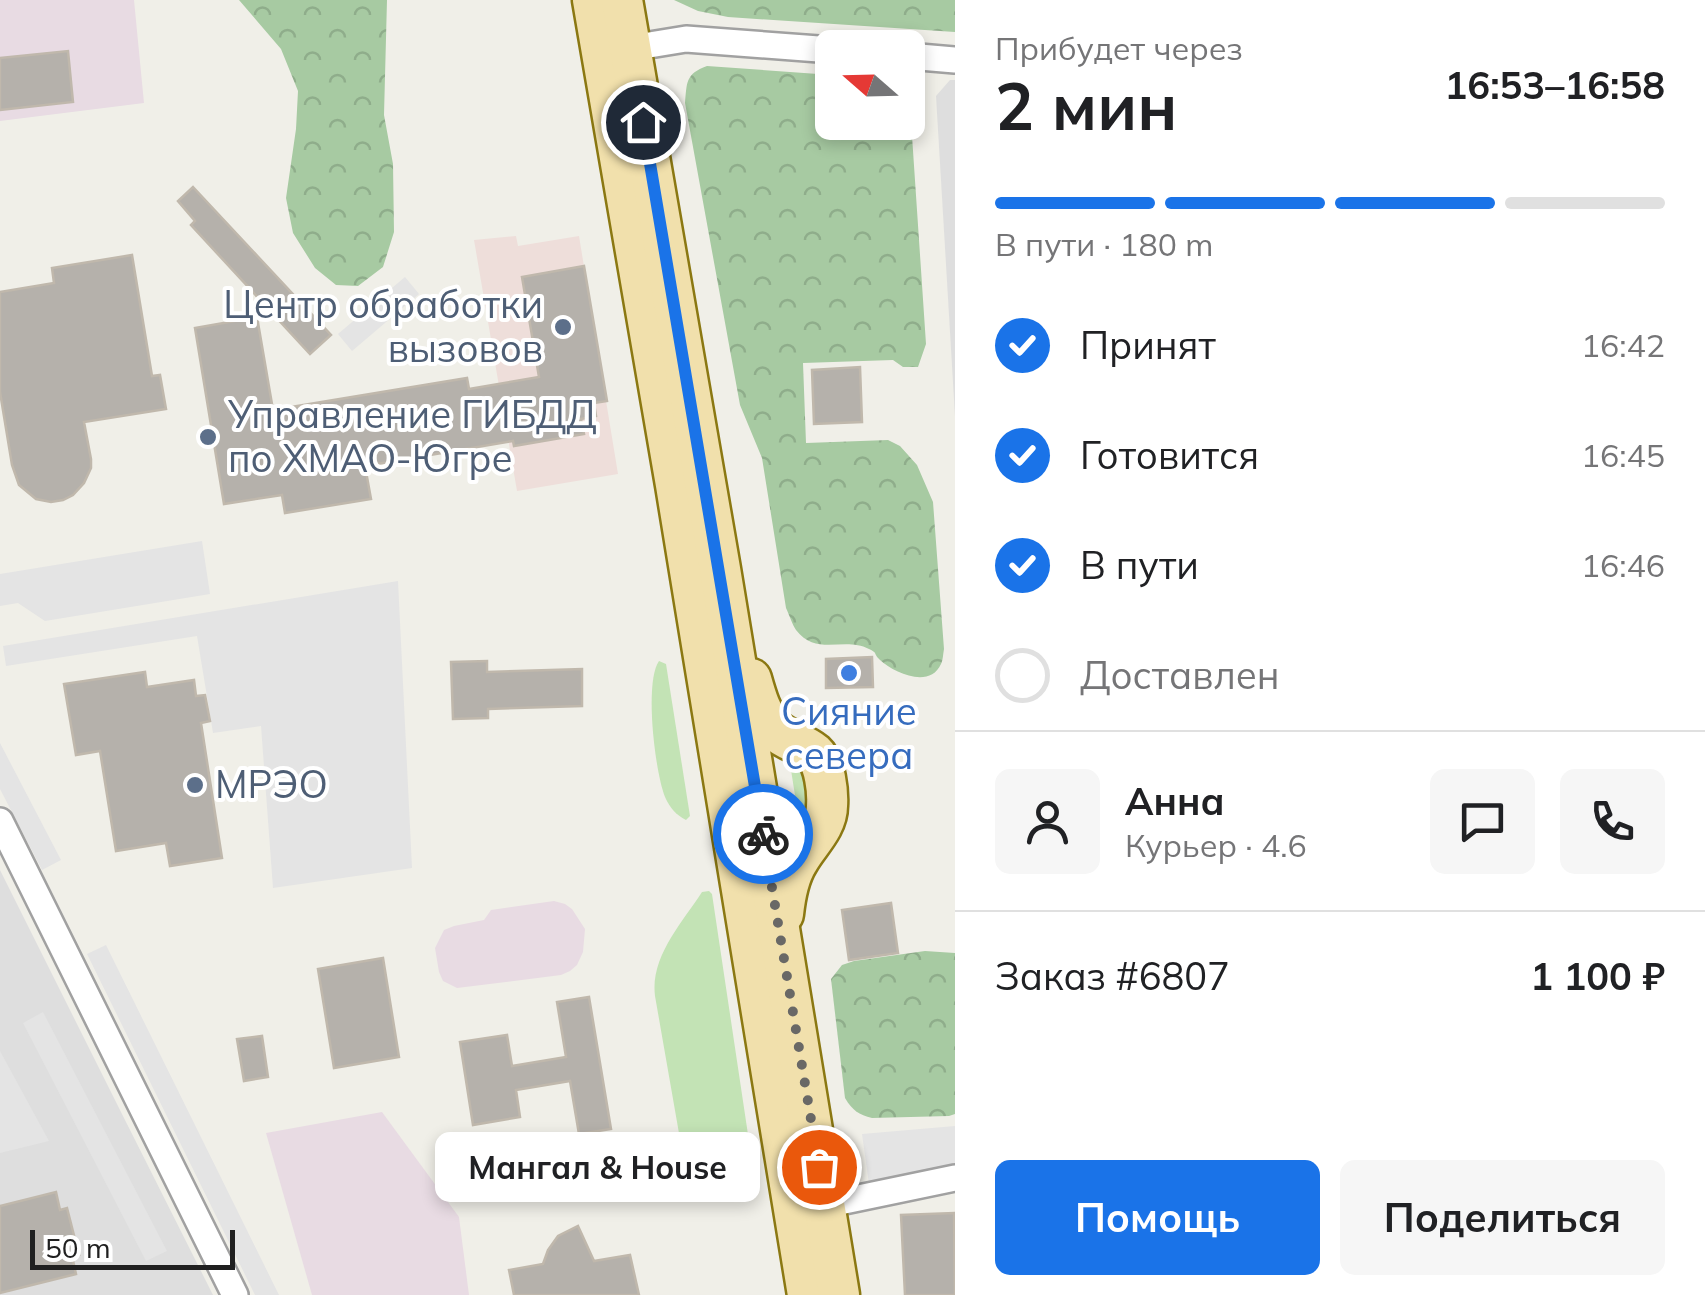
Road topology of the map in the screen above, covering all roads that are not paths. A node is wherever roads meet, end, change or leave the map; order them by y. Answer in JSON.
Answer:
{"nodes":[{"id":1,"x":593,"y":0,"type":"edge"},
{"id":2,"x":622,"y":0,"type":"edge"},
{"id":3,"x":815,"y":49,"type":"edge"},
{"id":4,"x":616,"y":50,"type":"junction"},
{"id":5,"x":925,"y":57,"type":"edge"},
{"id":6,"x":955,"y":60,"type":"edge"},
{"id":7,"x":720,"y":569,"type":"junction"},
{"id":8,"x":796,"y":745,"type":"junction"},
{"id":9,"x":749,"y":751,"type":"junction"},
{"id":10,"x":725,"y":786,"type":"junction"},
{"id":11,"x":0,"y":821,"type":"edge"},
{"id":12,"x":780,"y":937,"type":"junction"},
{"id":13,"x":955,"y":1178,"type":"edge"},
{"id":14,"x":810,"y":1208,"type":"junction"},
{"id":15,"x":235,"y":1295,"type":"edge"},
{"id":16,"x":808,"y":1295,"type":"edge"},
{"id":17,"x":839,"y":1295,"type":"edge"}],
"edges":[{"from":1,"to":4,"type":"main road"},
{"from":2,"to":4,"type":"main road"},
{"from":3,"to":4,"type":"street"},
{"from":4,"to":7,"type":"main road"},
{"from":4,"to":10,"type":"main road"},
{"from":5,"to":6,"type":"street"},
{"from":7,"to":8,"type":"main road"},
{"from":7,"to":9,"type":"main road"},
{"from":8,"to":9,"type":"main road"},
{"from":8,"to":12,"type":"main road"},
{"from":9,"to":10,"type":"main road"},
{"from":9,"to":12,"type":"main road"},
{"from":10,"to":14,"type":"main road"},
{"from":11,"to":15,"type":"street"},
{"from":12,"to":14,"type":"main road"},
{"from":13,"to":14,"type":"street"},
{"from":14,"to":16,"type":"main road"},
{"from":14,"to":17,"type":"main road"}]}
